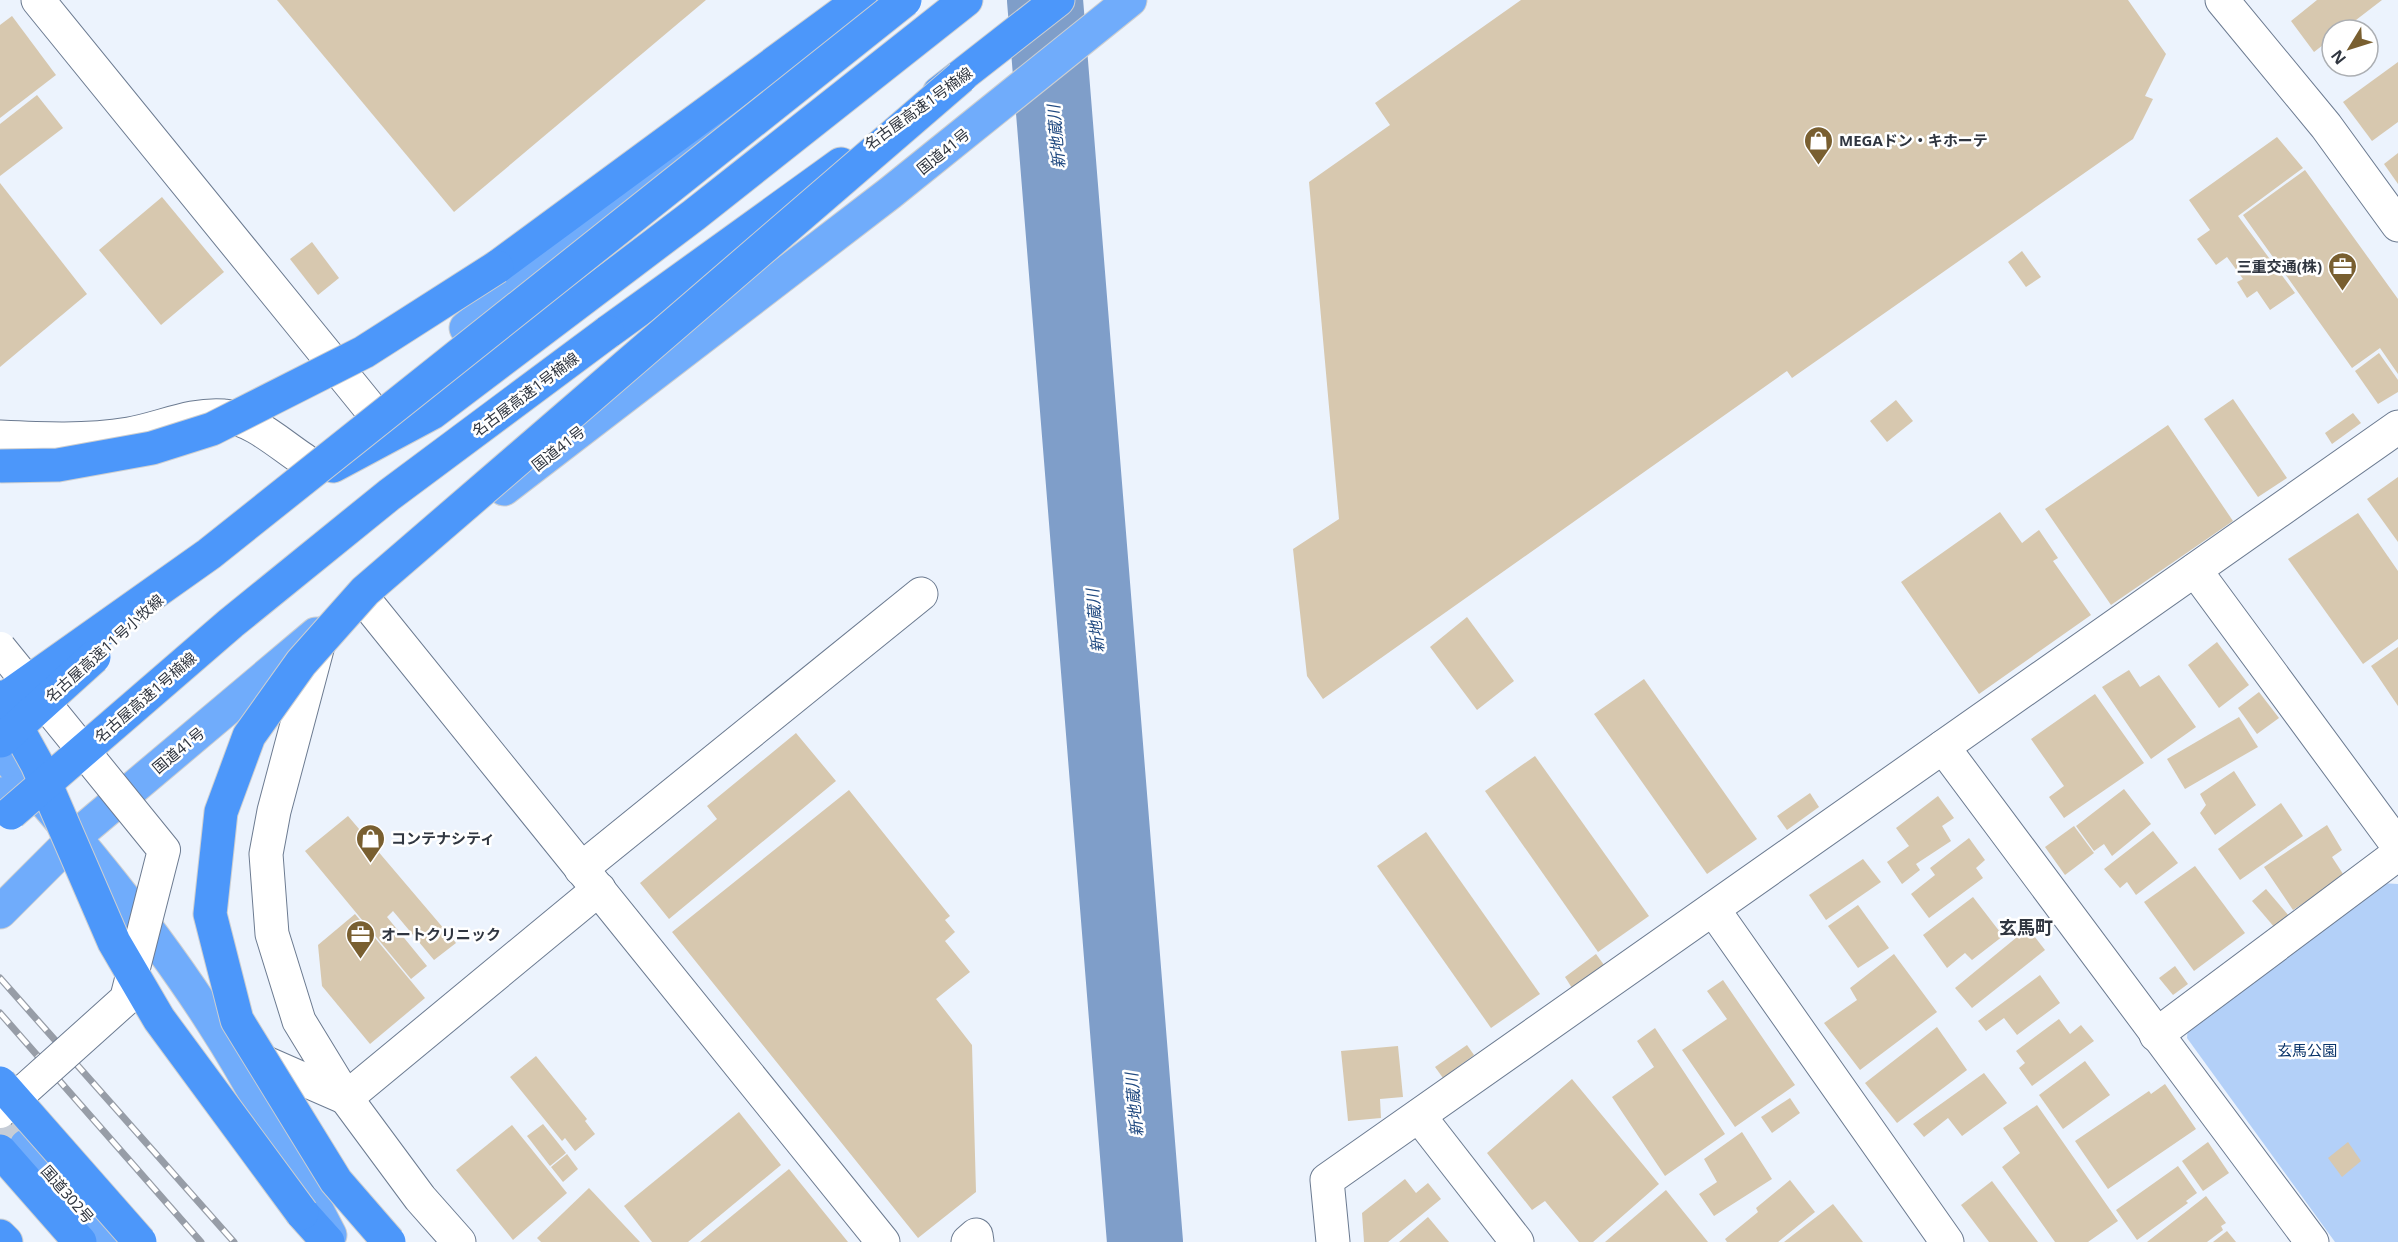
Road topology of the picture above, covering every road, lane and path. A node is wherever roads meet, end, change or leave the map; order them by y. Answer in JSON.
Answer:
{"nodes":[{"id":1,"x":38,"y":0,"type":"edge"},
{"id":2,"x":860,"y":0,"type":"edge"},
{"id":3,"x":874,"y":0,"type":"edge"},
{"id":4,"x":905,"y":0,"type":"edge"},
{"id":5,"x":966,"y":0,"type":"edge"},
{"id":6,"x":1058,"y":0,"type":"edge"},
{"id":7,"x":1130,"y":0,"type":"edge"},
{"id":8,"x":2222,"y":0,"type":"edge"},
{"id":9,"x":961,"y":77,"type":"junction"},
{"id":10,"x":2398,"y":225,"type":"edge"},
{"id":11,"x":369,"y":407,"type":"junction"},
{"id":12,"x":2398,"y":427,"type":"edge"},
{"id":13,"x":0,"y":436,"type":"edge"},
{"id":14,"x":304,"y":460,"type":"junction"},
{"id":15,"x":0,"y":466,"type":"edge"},
{"id":16,"x":215,"y":540,"type":"junction"},
{"id":17,"x":2195,"y":570,"type":"junction"},
{"id":18,"x":921,"y":594,"type":"dead end"},
{"id":19,"x":363,"y":598,"type":"junction"},
{"id":20,"x":322,"y":630,"type":"junction"},
{"id":21,"x":0,"y":648,"type":"edge"},
{"id":22,"x":0,"y":697,"type":"edge"},
{"id":23,"x":0,"y":702,"type":"edge"},
{"id":24,"x":0,"y":718,"type":"edge"},
{"id":25,"x":0,"y":743,"type":"edge"},
{"id":26,"x":1943,"y":747,"type":"junction"},
{"id":27,"x":0,"y":750,"type":"edge"},
{"id":28,"x":44,"y":801,"type":"junction"},
{"id":29,"x":3,"y":815,"type":"edge"},
{"id":30,"x":76,"y":836,"type":"junction"},
{"id":31,"x":2398,"y":846,"type":"edge"},
{"id":32,"x":2398,"y":854,"type":"edge"},
{"id":33,"x":590,"y":879,"type":"junction"},
{"id":34,"x":1713,"y":909,"type":"junction"},
{"id":35,"x":0,"y":912,"type":"edge"},
{"id":36,"x":2156,"y":1035,"type":"junction"},
{"id":37,"x":226,"y":1045,"type":"junction"},
{"id":38,"x":0,"y":1083,"type":"edge"},
{"id":39,"x":346,"y":1098,"type":"junction"},
{"id":40,"x":0,"y":1112,"type":"edge"},
{"id":41,"x":1419,"y":1116,"type":"junction"},
{"id":42,"x":13,"y":1149,"type":"edge"},
{"id":43,"x":0,"y":1236,"type":"edge"},
{"id":44,"x":6,"y":1242,"type":"edge"},
{"id":45,"x":80,"y":1242,"type":"edge"},
{"id":46,"x":110,"y":1242,"type":"edge"},
{"id":47,"x":140,"y":1242,"type":"edge"},
{"id":48,"x":328,"y":1242,"type":"edge"},
{"id":49,"x":333,"y":1242,"type":"edge"},
{"id":50,"x":389,"y":1242,"type":"edge"},
{"id":51,"x":459,"y":1242,"type":"edge"},
{"id":52,"x":883,"y":1242,"type":"edge"},
{"id":53,"x":968,"y":1242,"type":"edge"},
{"id":54,"x":977,"y":1242,"type":"edge"},
{"id":55,"x":1333,"y":1242,"type":"edge"},
{"id":56,"x":1517,"y":1242,"type":"edge"},
{"id":57,"x":1947,"y":1242,"type":"edge"},
{"id":58,"x":2312,"y":1242,"type":"edge"}],
"edges":[{"from":1,"to":11,"type":"street"},
{"from":2,"to":15,"type":"highway","bridge":true},
{"from":3,"to":11,"type":"highway"},
{"from":4,"to":16,"type":"highway","bridge":true},
{"from":5,"to":16,"type":"highway"},
{"from":6,"to":9,"type":"highway","name":"名古屋高速1号楠線"},
{"from":7,"to":19,"type":"highway","name":"国道41号"},
{"from":8,"to":10,"type":"street"},
{"from":9,"to":29,"type":"highway","name":"名古屋高速1号楠線","bridge":true},
{"from":9,"to":50,"type":"highway","bridge":true},
{"from":11,"to":14,"type":"highway"},
{"from":12,"to":17,"type":"street"},
{"from":13,"to":14,"type":"street"},
{"from":14,"to":16,"type":"highway"},
{"from":16,"to":23,"type":"highway","bridge":true},
{"from":16,"to":24,"type":"highway"},
{"from":16,"to":25,"type":"highway","name":"名古屋高速11号小牧線","bridge":true},
{"from":17,"to":26,"type":"street"},
{"from":17,"to":31,"type":"street"},
{"from":18,"to":33,"type":"street"},
{"from":19,"to":20,"type":"highway","name":"国道41号"},
{"from":19,"to":33,"type":"street"},
{"from":20,"to":30,"type":"highway","name":"国道41号"},
{"from":20,"to":39,"type":"street"},
{"from":21,"to":40,"type":"street","bridge":true},
{"from":22,"to":48,"type":"highway","bridge":true},
{"from":26,"to":34,"type":"street"},
{"from":26,"to":36,"type":"street"},
{"from":27,"to":28,"type":"highway"},
{"from":28,"to":29,"type":"highway"},
{"from":28,"to":30,"type":"highway"},
{"from":30,"to":35,"type":"highway","name":"国道41号"},
{"from":30,"to":37,"type":"highway"},
{"from":32,"to":36,"type":"street"},
{"from":33,"to":39,"type":"street"},
{"from":33,"to":52,"type":"street"},
{"from":34,"to":41,"type":"street"},
{"from":34,"to":57,"type":"street"},
{"from":36,"to":58,"type":"street"},
{"from":37,"to":39,"type":"street"},
{"from":37,"to":49,"type":"highway"},
{"from":38,"to":47,"type":"highway","bridge":true},
{"from":39,"to":51,"type":"street"},
{"from":41,"to":55,"type":"street"},
{"from":41,"to":56,"type":"street"},
{"from":42,"to":45,"type":"highway"},
{"from":42,"to":46,"type":"highway","name":"国道302号"},
{"from":43,"to":44,"type":"highway"},
{"from":53,"to":54,"type":"street"}]}
